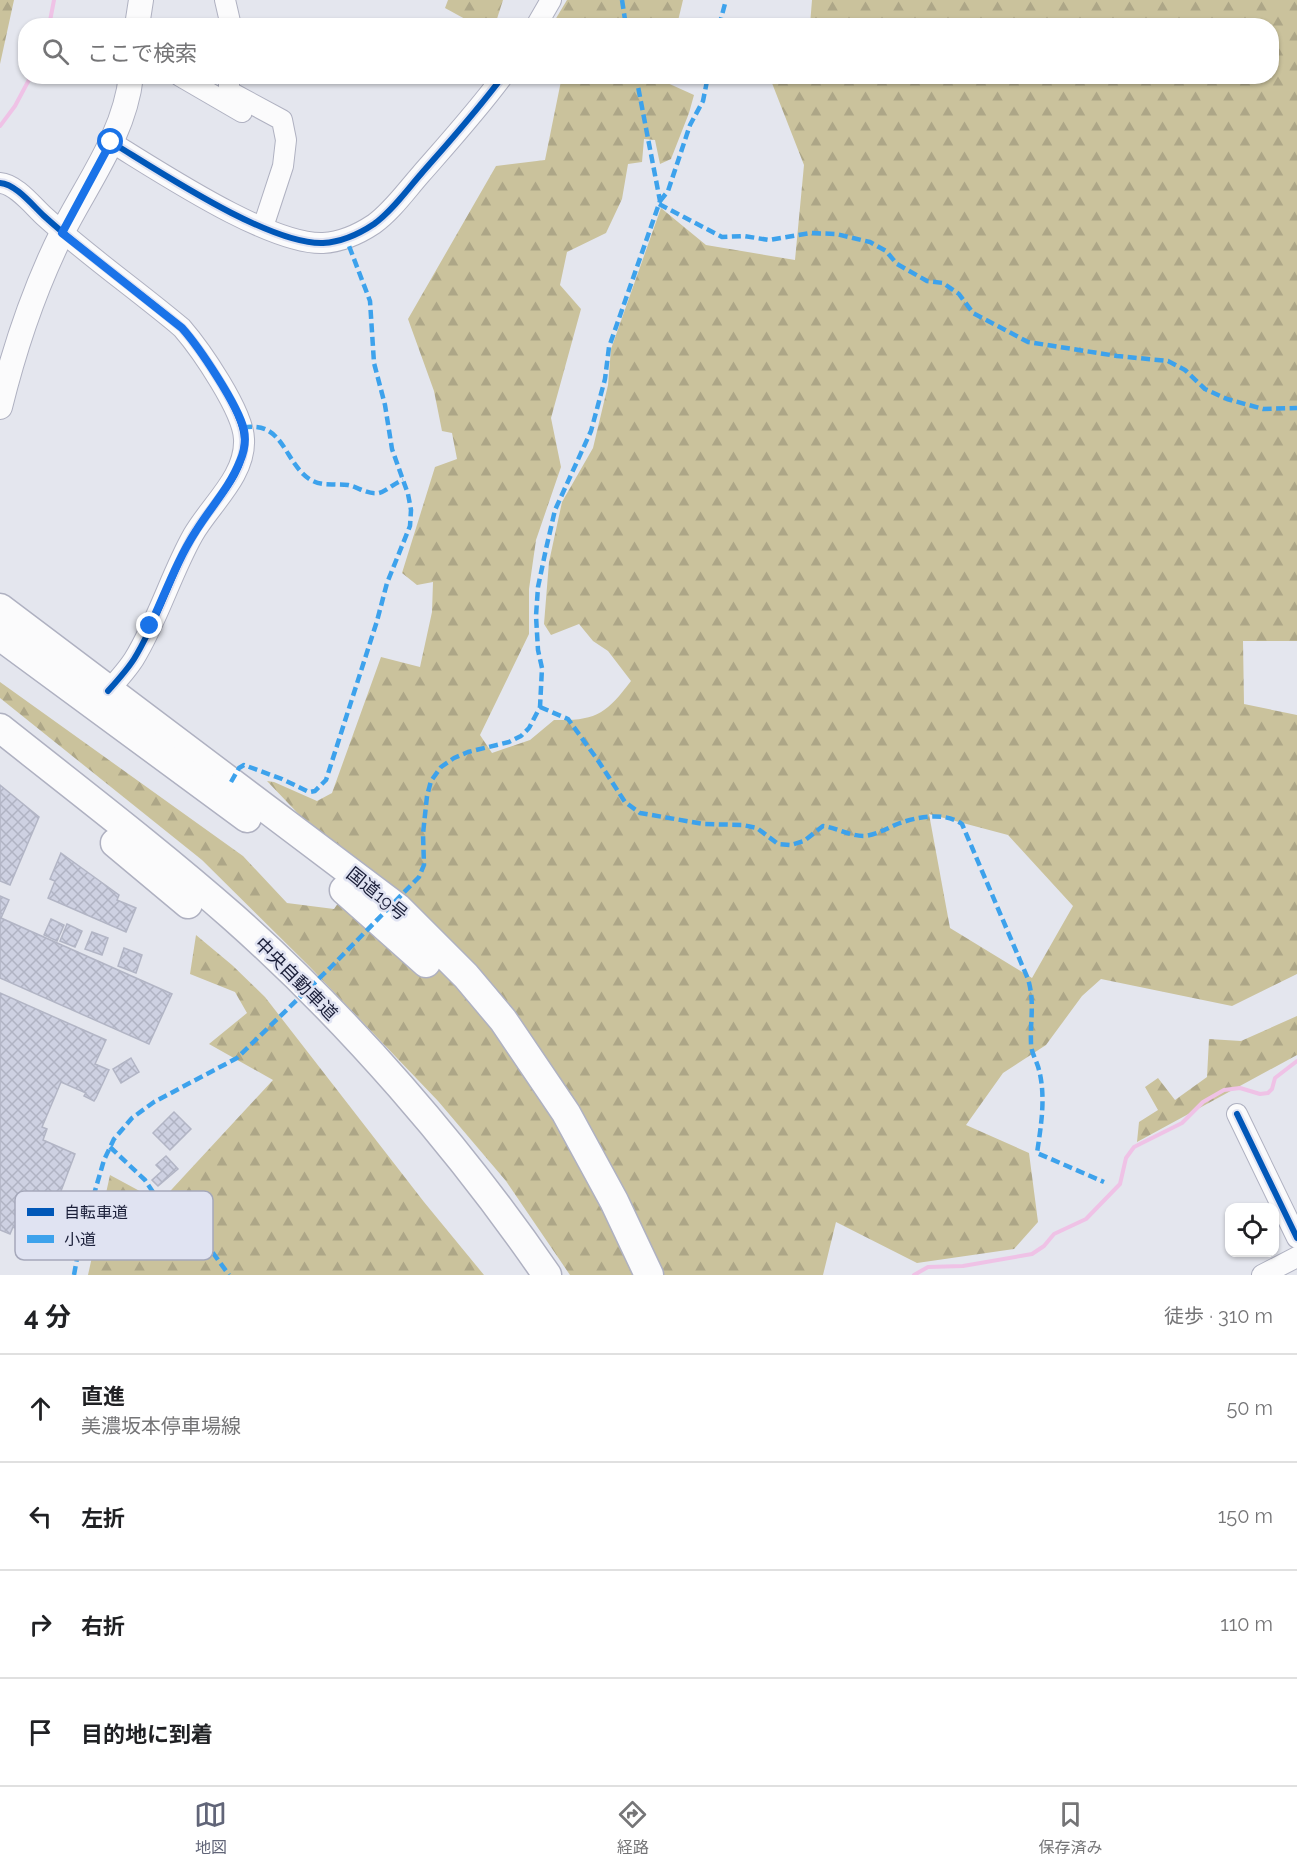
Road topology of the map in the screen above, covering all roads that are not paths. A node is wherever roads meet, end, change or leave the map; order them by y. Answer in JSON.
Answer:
{"nodes":[{"id":1,"x":141,"y":0,"type":"edge"},
{"id":2,"x":225,"y":0,"type":"edge"},
{"id":3,"x":551,"y":0,"type":"edge"},
{"id":4,"x":138,"y":18,"type":"edge"},
{"id":5,"x":229,"y":18,"type":"edge"},
{"id":6,"x":541,"y":18,"type":"edge"},
{"id":7,"x":129,"y":84,"type":"edge"},
{"id":8,"x":193,"y":84,"type":"edge"},
{"id":9,"x":229,"y":84,"type":"edge"},
{"id":10,"x":496,"y":84,"type":"edge"},
{"id":11,"x":284,"y":129,"type":"junction"},
{"id":12,"x":111,"y":142,"type":"junction"},
{"id":13,"x":0,"y":183,"type":"edge"},
{"id":14,"x":263,"y":227,"type":"junction"},
{"id":15,"x":62,"y":233,"type":"junction"},
{"id":16,"x":0,"y":407,"type":"edge"},
{"id":17,"x":0,"y":608,"type":"edge"},
{"id":18,"x":0,"y":636,"type":"edge"},
{"id":19,"x":108,"y":691,"type":"junction"},
{"id":20,"x":0,"y":728,"type":"edge"},
{"id":21,"x":0,"y":752,"type":"edge"},
{"id":22,"x":1237,"y":1114,"type":"dead end"},
{"id":23,"x":1297,"y":1238,"type":"edge"},
{"id":24,"x":1297,"y":1257,"type":"edge"},
{"id":25,"x":525,"y":1275,"type":"edge"},
{"id":26,"x":547,"y":1275,"type":"edge"},
{"id":27,"x":628,"y":1275,"type":"edge"},
{"id":28,"x":649,"y":1275,"type":"edge"},
{"id":29,"x":1262,"y":1275,"type":"edge"}],
"edges":[{"from":1,"to":4,"type":"main road"},
{"from":2,"to":5,"type":"street"},
{"from":3,"to":6,"type":"street"},
{"from":7,"to":12,"type":"main road"},
{"from":8,"to":11,"type":"street"},
{"from":9,"to":11,"type":"street"},
{"from":10,"to":14,"type":"street"},
{"from":11,"to":14,"type":"street"},
{"from":12,"to":14,"type":"street"},
{"from":12,"to":15,"type":"main road"},
{"from":13,"to":15,"type":"street"},
{"from":15,"to":16,"type":"main road"},
{"from":15,"to":19,"type":"street"},
{"from":17,"to":19,"type":"highway","name":"国道19号"},
{"from":18,"to":27,"type":"highway","name":"国道19号"},
{"from":19,"to":28,"type":"highway","name":"国道19号"},
{"from":20,"to":26,"type":"highway","name":"中央自動車道"},
{"from":21,"to":25,"type":"highway","name":"中央自動車道"},
{"from":22,"to":23,"type":"street"},
{"from":24,"to":29,"type":"street"}]}
